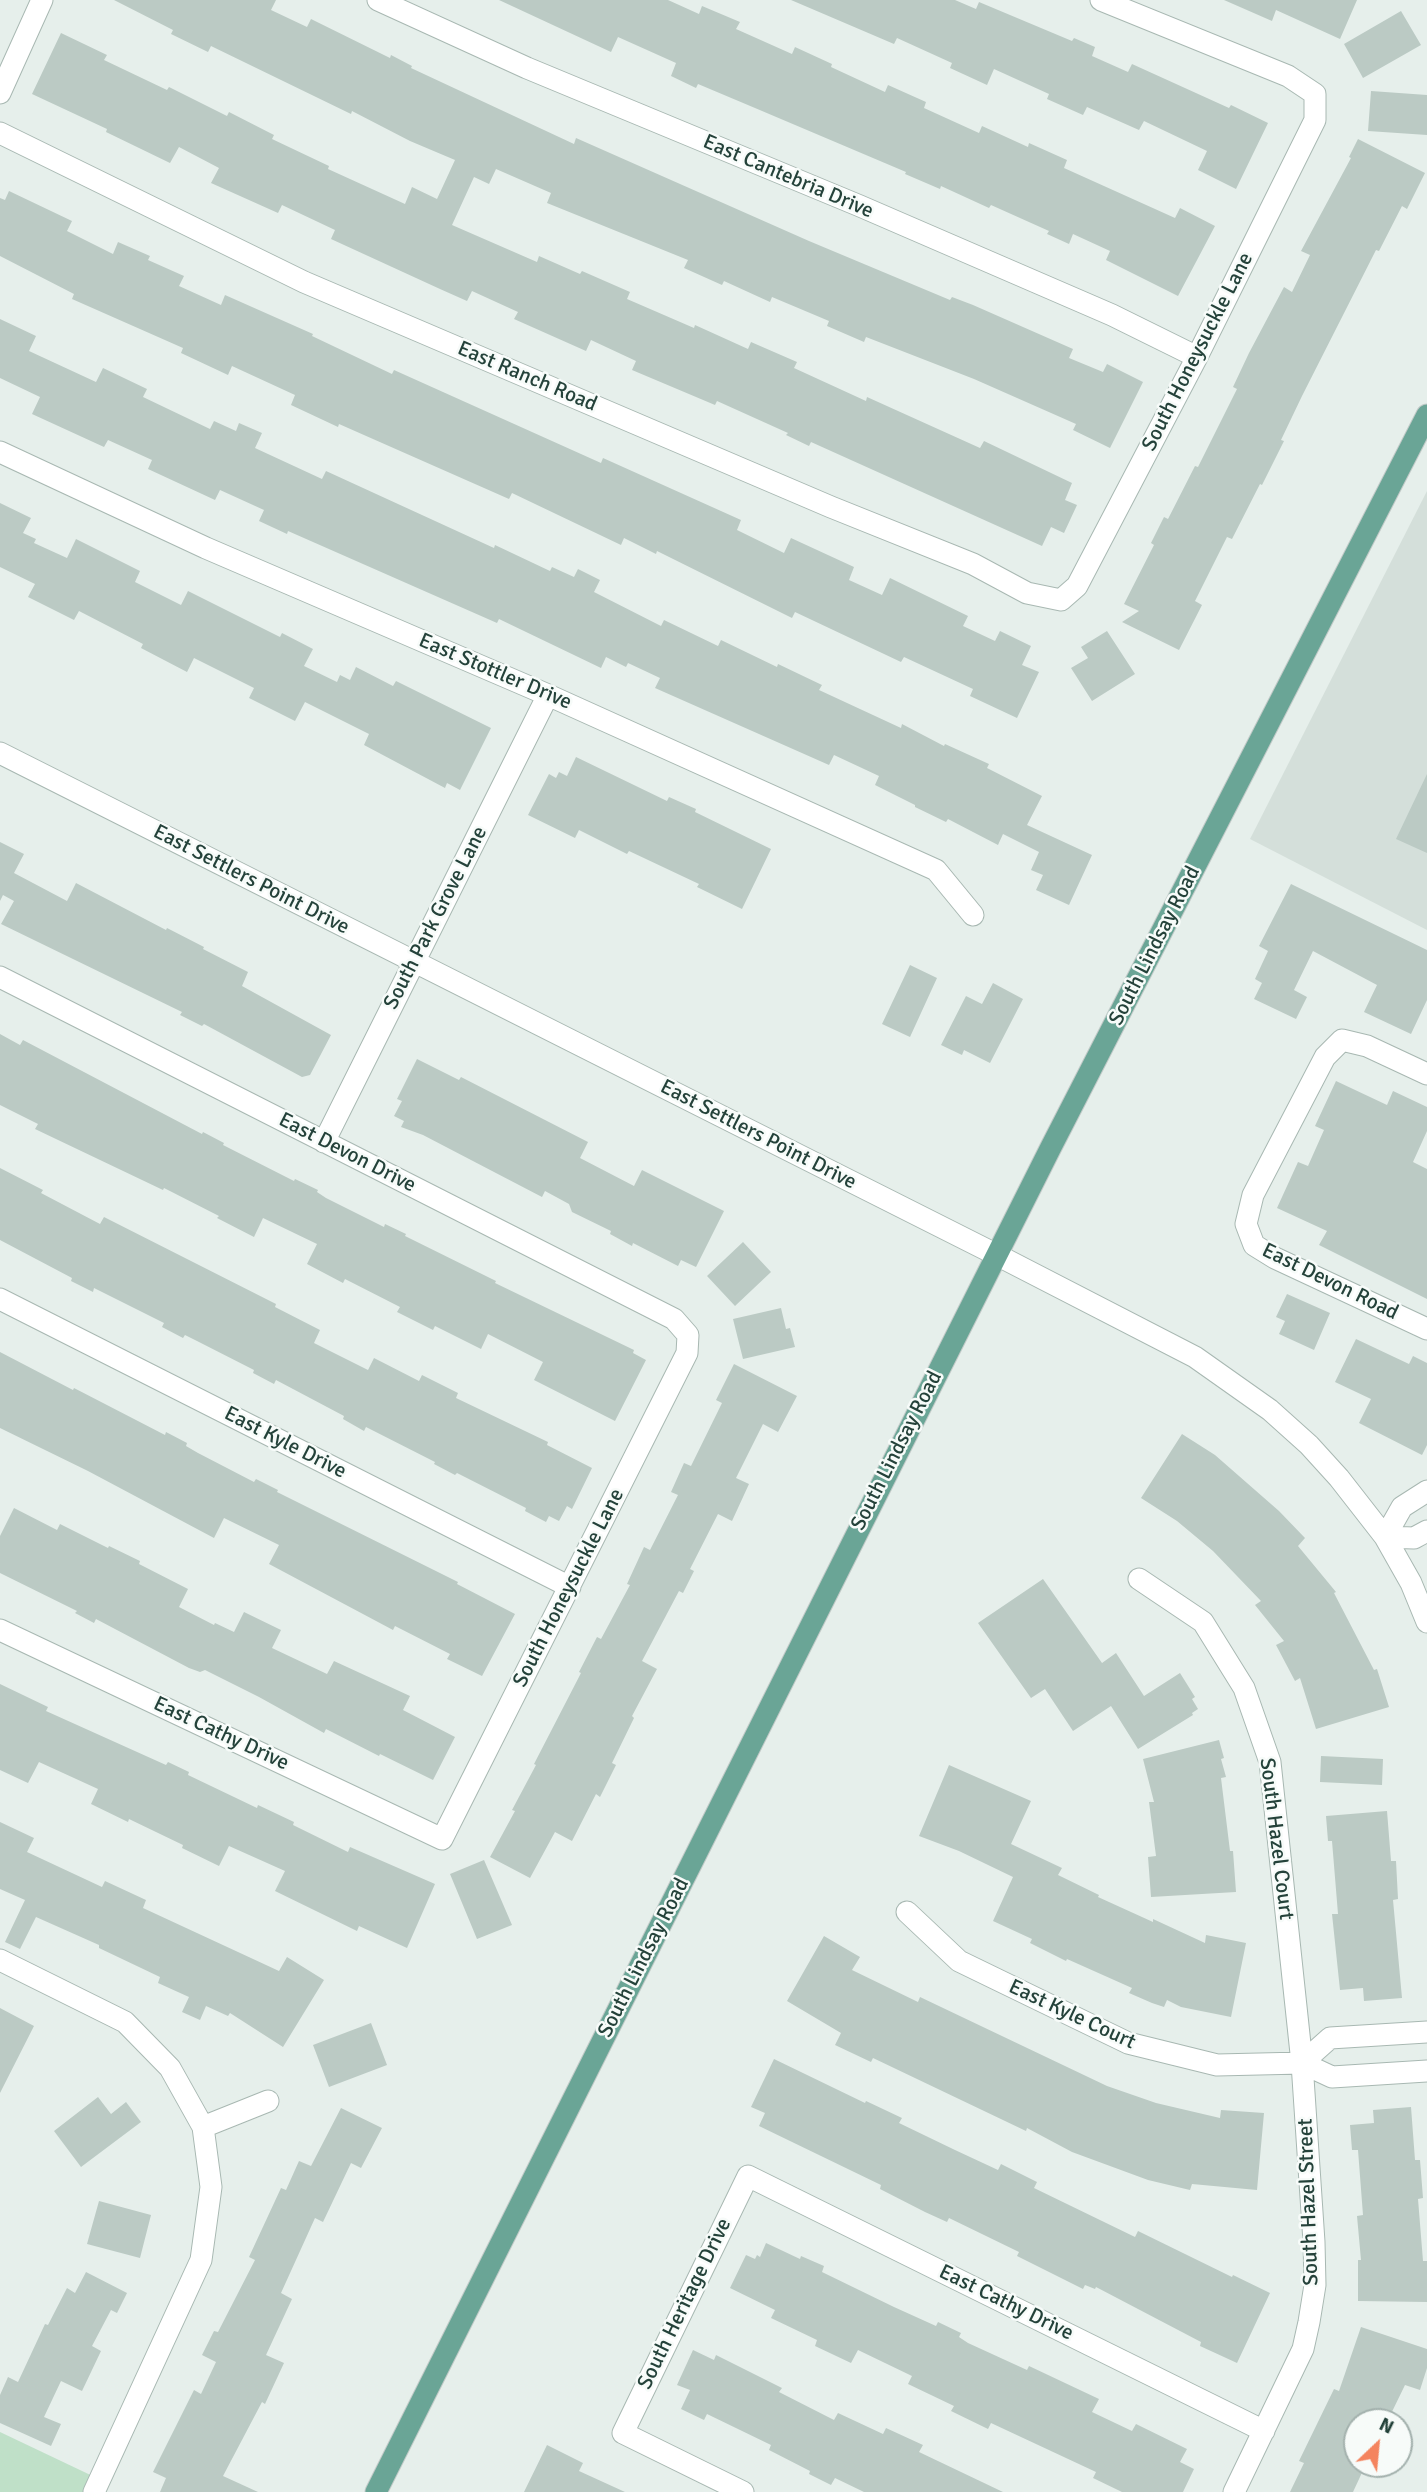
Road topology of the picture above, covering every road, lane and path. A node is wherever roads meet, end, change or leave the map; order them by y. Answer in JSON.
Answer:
{"nodes":[{"id":1,"x":42,"y":0,"type":"edge"},
{"id":2,"x":378,"y":0,"type":"edge"},
{"id":3,"x":1101,"y":0,"type":"edge"},
{"id":4,"x":0,"y":93,"type":"edge"},
{"id":5,"x":0,"y":134,"type":"edge"},
{"id":6,"x":1197,"y":357,"type":"junction"},
{"id":7,"x":1427,"y":415,"type":"edge"},
{"id":8,"x":0,"y":452,"type":"edge"},
{"id":9,"x":1061,"y":600,"type":"joint"},
{"id":10,"x":548,"y":695,"type":"junction"},
{"id":11,"x":0,"y":753,"type":"edge"},
{"id":12,"x":973,"y":915,"type":"dead end"},
{"id":13,"x":414,"y":962,"type":"junction"},
{"id":14,"x":0,"y":977,"type":"edge"},
{"id":15,"x":1427,"y":1074,"type":"edge"},
{"id":16,"x":324,"y":1142,"type":"junction"},
{"id":17,"x":997,"y":1255,"type":"junction"},
{"id":18,"x":0,"y":1299,"type":"edge"},
{"id":19,"x":1427,"y":1329,"type":"edge"},
{"id":20,"x":688,"y":1335,"type":"joint"},
{"id":21,"x":1427,"y":1491,"type":"edge"},
{"id":22,"x":1427,"y":1531,"type":"edge"},
{"id":23,"x":1385,"y":1537,"type":"junction"},
{"id":24,"x":1139,"y":1579,"type":"dead end"},
{"id":25,"x":570,"y":1587,"type":"junction"},
{"id":26,"x":1427,"y":1622,"type":"edge"},
{"id":27,"x":0,"y":1630,"type":"edge"},
{"id":28,"x":442,"y":1839,"type":"joint"},
{"id":29,"x":907,"y":1912,"type":"dead end"},
{"id":30,"x":0,"y":1960,"type":"edge"},
{"id":31,"x":1427,"y":2032,"type":"edge"},
{"id":32,"x":1302,"y":2063,"type":"junction"},
{"id":33,"x":1427,"y":2071,"type":"edge"},
{"id":34,"x":268,"y":2101,"type":"dead end"},
{"id":35,"x":203,"y":2127,"type":"junction"},
{"id":36,"x":748,"y":2176,"type":"joint"},
{"id":37,"x":1264,"y":2431,"type":"junction"},
{"id":38,"x":94,"y":2492,"type":"edge"},
{"id":39,"x":376,"y":2492,"type":"edge"},
{"id":40,"x":743,"y":2492,"type":"edge"},
{"id":41,"x":1234,"y":2492,"type":"edge"}],
"edges":[{"from":1,"to":4,"type":"street"},
{"from":2,"to":6,"type":"street","name":"East Cantebria Drive"},
{"from":3,"to":6,"type":"street","name":"South Honeysuckle Lane"},
{"from":5,"to":9,"type":"street","name":"East Ranch Road"},
{"from":6,"to":9,"type":"street","name":"South Honeysuckle Lane"},
{"from":7,"to":17,"type":"main road","name":"South Lindsay Road"},
{"from":8,"to":10,"type":"street","name":"East Stottler Drive"},
{"from":10,"to":12,"type":"street","name":"East Stottler Drive"},
{"from":10,"to":13,"type":"street","name":"South Park Grove Lane"},
{"from":11,"to":13,"type":"street","name":"East Settlers Point Drive"},
{"from":13,"to":16,"type":"street","name":"South Park Grove Lane"},
{"from":13,"to":17,"type":"street","name":"East Settlers Point Drive"},
{"from":14,"to":16,"type":"street","name":"East Devon Drive"},
{"from":15,"to":19,"type":"street","name":"East Devon Road"},
{"from":16,"to":20,"type":"street","name":"East Devon Drive"},
{"from":17,"to":23,"type":"street","name":"East Settlers Point Drive"},
{"from":17,"to":39,"type":"main road","name":"South Lindsay Road"},
{"from":18,"to":25,"type":"street","name":"East Kyle Drive"},
{"from":20,"to":25,"type":"street","name":"South Honeysuckle Lane"},
{"from":21,"to":23,"type":"street"},
{"from":22,"to":23,"type":"street"},
{"from":23,"to":26,"type":"street","name":"East Settlers Point Drive"},
{"from":24,"to":32,"type":"street","name":"South Hazel Court"},
{"from":25,"to":28,"type":"street","name":"South Honeysuckle Lane"},
{"from":27,"to":28,"type":"street","name":"East Cathy Drive"},
{"from":29,"to":32,"type":"street","name":"East Kyle Court"},
{"from":30,"to":35,"type":"street"},
{"from":31,"to":32,"type":"street"},
{"from":32,"to":33,"type":"street","name":"East Kyle Court"},
{"from":32,"to":37,"type":"street","name":"South Hazel Street"},
{"from":34,"to":35,"type":"street"},
{"from":35,"to":38,"type":"street"},
{"from":36,"to":37,"type":"street","name":"East Cathy Drive"},
{"from":36,"to":40,"type":"street","name":"South Heritage Drive"},
{"from":37,"to":41,"type":"street","name":"South Hazel Street"}]}
